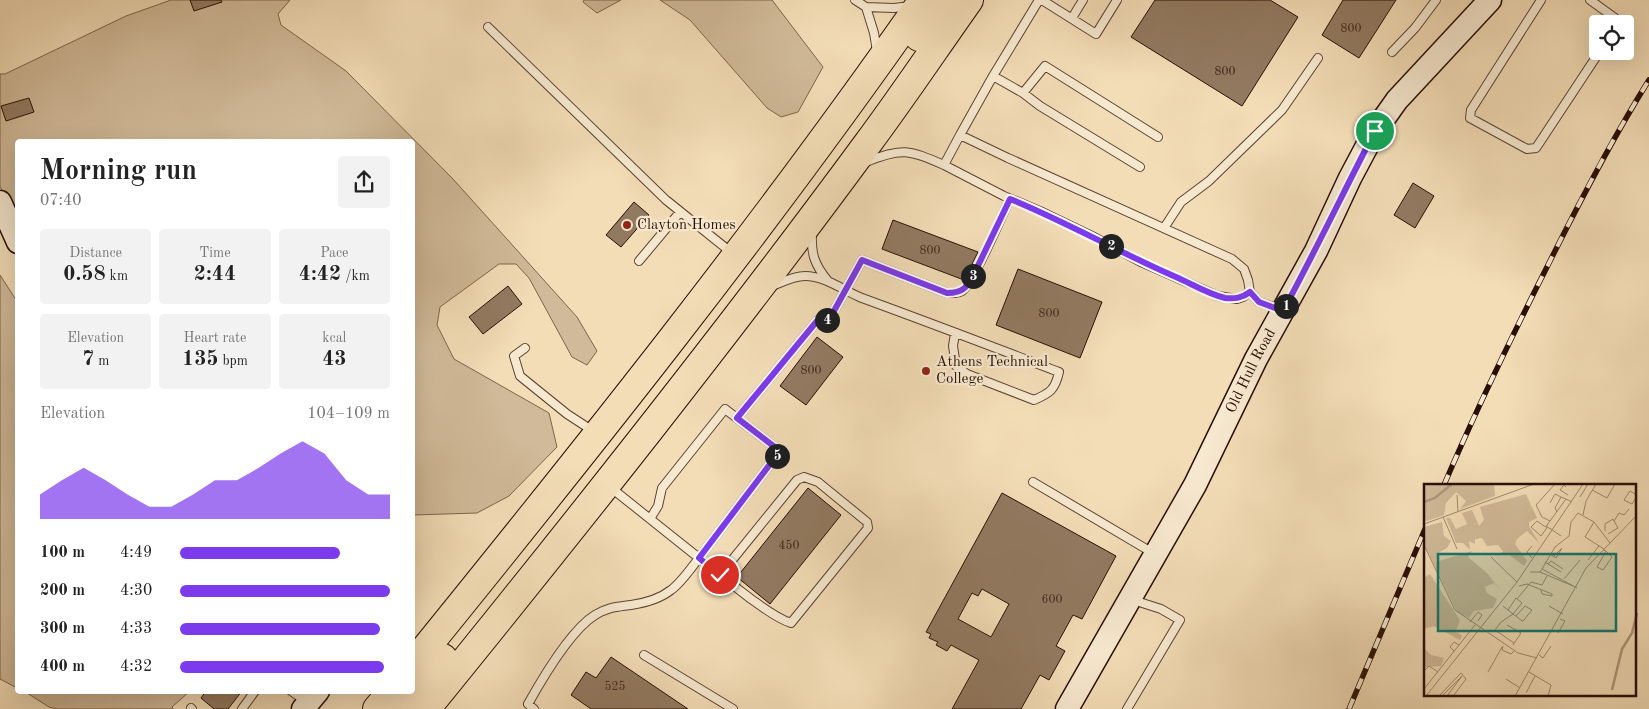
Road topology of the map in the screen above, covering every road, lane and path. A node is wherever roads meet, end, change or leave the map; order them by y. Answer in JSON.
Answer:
{"nodes":[{"id":1,"x":856,"y":0,"type":"edge"},
{"id":2,"x":945,"y":0,"type":"edge"},
{"id":3,"x":969,"y":0,"type":"edge"},
{"id":4,"x":1040,"y":0,"type":"edge"},
{"id":5,"x":1083,"y":0,"type":"edge"},
{"id":6,"x":1117,"y":0,"type":"edge"},
{"id":7,"x":1436,"y":0,"type":"edge"},
{"id":8,"x":1490,"y":0,"type":"edge"},
{"id":9,"x":1541,"y":0,"type":"edge"},
{"id":10,"x":1590,"y":0,"type":"edge"},
{"id":11,"x":921,"y":3,"type":"edge"},
{"id":12,"x":866,"y":7,"type":"junction"},
{"id":13,"x":1611,"y":15,"type":"edge"},
{"id":14,"x":1072,"y":18,"type":"junction"},
{"id":15,"x":488,"y":27,"type":"dead end"},
{"id":16,"x":1392,"y":52,"type":"dead end"},
{"id":17,"x":1318,"y":58,"type":"dead end"},
{"id":18,"x":1594,"y":60,"type":"edge"},
{"id":19,"x":878,"y":64,"type":"junction"},
{"id":20,"x":993,"y":76,"type":"junction"},
{"id":21,"x":1022,"y":92,"type":"junction"},
{"id":22,"x":960,"y":135,"type":"junction"},
{"id":23,"x":1158,"y":137,"type":"dead end"},
{"id":24,"x":944,"y":165,"type":"junction"},
{"id":25,"x":1140,"y":167,"type":"dead end"},
{"id":26,"x":849,"y":169,"type":"junction"},
{"id":27,"x":833,"y":190,"type":"junction"},
{"id":28,"x":1010,"y":199,"type":"junction"},
{"id":29,"x":0,"y":202,"type":"edge"},
{"id":30,"x":680,"y":212,"type":"junction"},
{"id":31,"x":814,"y":216,"type":"junction"},
{"id":32,"x":1164,"y":228,"type":"junction"},
{"id":33,"x":15,"y":235,"type":"edge"},
{"id":34,"x":736,"y":256,"type":"junction"},
{"id":35,"x":638,"y":261,"type":"dead end"},
{"id":36,"x":828,"y":281,"type":"junction"},
{"id":37,"x":846,"y":291,"type":"junction"},
{"id":38,"x":1250,"y":292,"type":"junction"},
{"id":39,"x":754,"y":294,"type":"junction"},
{"id":40,"x":1283,"y":311,"type":"junction"},
{"id":41,"x":955,"y":333,"type":"junction"},
{"id":42,"x":671,"y":338,"type":"junction"},
{"id":43,"x":525,"y":348,"type":"dead end"},
{"id":44,"x":737,"y":418,"type":"junction"},
{"id":45,"x":597,"y":434,"type":"junction"},
{"id":46,"x":1034,"y":482,"type":"dead end"},
{"id":47,"x":606,"y":484,"type":"junction"},
{"id":48,"x":650,"y":519,"type":"junction"},
{"id":49,"x":1155,"y":554,"type":"junction"},
{"id":50,"x":699,"y":558,"type":"junction"},
{"id":51,"x":720,"y":575,"type":"junction"},
{"id":52,"x":1129,"y":599,"type":"junction"},
{"id":53,"x":644,"y":655,"type":"dead end"},
{"id":54,"x":415,"y":661,"type":"edge"},
{"id":55,"x":415,"y":692,"type":"edge"},
{"id":56,"x":415,"y":693,"type":"edge"},
{"id":57,"x":253,"y":694,"type":"edge"},
{"id":58,"x":408,"y":701,"type":"edge"},
{"id":59,"x":242,"y":709,"type":"edge"},
{"id":60,"x":377,"y":709,"type":"edge"},
{"id":61,"x":534,"y":709,"type":"edge"},
{"id":62,"x":733,"y":709,"type":"edge"},
{"id":63,"x":1067,"y":709,"type":"edge"},
{"id":64,"x":1127,"y":709,"type":"edge"}],
"edges":[{"from":1,"to":12,"type":"lane"},
{"from":2,"to":27,"type":"highway"},
{"from":3,"to":26,"type":"highway"},
{"from":4,"to":14,"type":"lane"},
{"from":4,"to":20,"type":"lane"},
{"from":5,"to":14,"type":"lane"},
{"from":6,"to":14,"type":"lane"},
{"from":7,"to":16,"type":"lane"},
{"from":8,"to":40,"type":"main road","name":"Old Hull Road"},
{"from":9,"to":18,"type":"lane"},
{"from":10,"to":13,"type":"lane"},
{"from":11,"to":12,"type":"lane"},
{"from":11,"to":19,"type":"highway"},
{"from":12,"to":19,"type":"lane"},
{"from":15,"to":30,"type":"lane"},
{"from":17,"to":32,"type":"lane"},
{"from":19,"to":34,"type":"highway"},
{"from":20,"to":21,"type":"lane"},
{"from":20,"to":22,"type":"lane"},
{"from":21,"to":23,"type":"lane"},
{"from":21,"to":25,"type":"lane"},
{"from":22,"to":24,"type":"lane"},
{"from":22,"to":32,"type":"lane"},
{"from":24,"to":26,"type":"lane"},
{"from":24,"to":28,"type":"lane"},
{"from":26,"to":27,"type":"highway"},
{"from":27,"to":31,"type":"highway"},
{"from":28,"to":37,"type":"lane"},
{"from":28,"to":38,"type":"lane"},
{"from":29,"to":33,"type":"main road"},
{"from":30,"to":34,"type":"lane"},
{"from":30,"to":35,"type":"lane"},
{"from":31,"to":36,"type":"lane"},
{"from":31,"to":39,"type":"highway"},
{"from":32,"to":38,"type":"lane"},
{"from":34,"to":42,"type":"highway"},
{"from":36,"to":37,"type":"lane"},
{"from":36,"to":39,"type":"lane"},
{"from":37,"to":41,"type":"lane"},
{"from":37,"to":44,"type":"lane"},
{"from":38,"to":40,"type":"lane"},
{"from":39,"to":47,"type":"highway"},
{"from":40,"to":49,"type":"main road","name":"Old Hull Road"},
{"from":41,"to":41,"type":"lane"},
{"from":42,"to":45,"type":"highway"},
{"from":42,"to":55,"type":"highway"},
{"from":43,"to":45,"type":"lane"},
{"from":44,"to":48,"type":"lane"},
{"from":44,"to":50,"type":"lane"},
{"from":45,"to":54,"type":"highway"},
{"from":46,"to":49,"type":"lane"},
{"from":47,"to":48,"type":"lane"},
{"from":47,"to":56,"type":"highway"},
{"from":48,"to":50,"type":"lane"},
{"from":49,"to":52,"type":"main road","name":"Old Hull Road"},
{"from":50,"to":51,"type":"lane"},
{"from":50,"to":61,"type":"lane"},
{"from":51,"to":51,"type":"lane"},
{"from":52,"to":63,"type":"main road","name":"Old Hull Road"},
{"from":52,"to":64,"type":"lane"},
{"from":53,"to":62,"type":"lane"},
{"from":57,"to":59,"type":"lane"},
{"from":58,"to":60,"type":"highway"}]}
